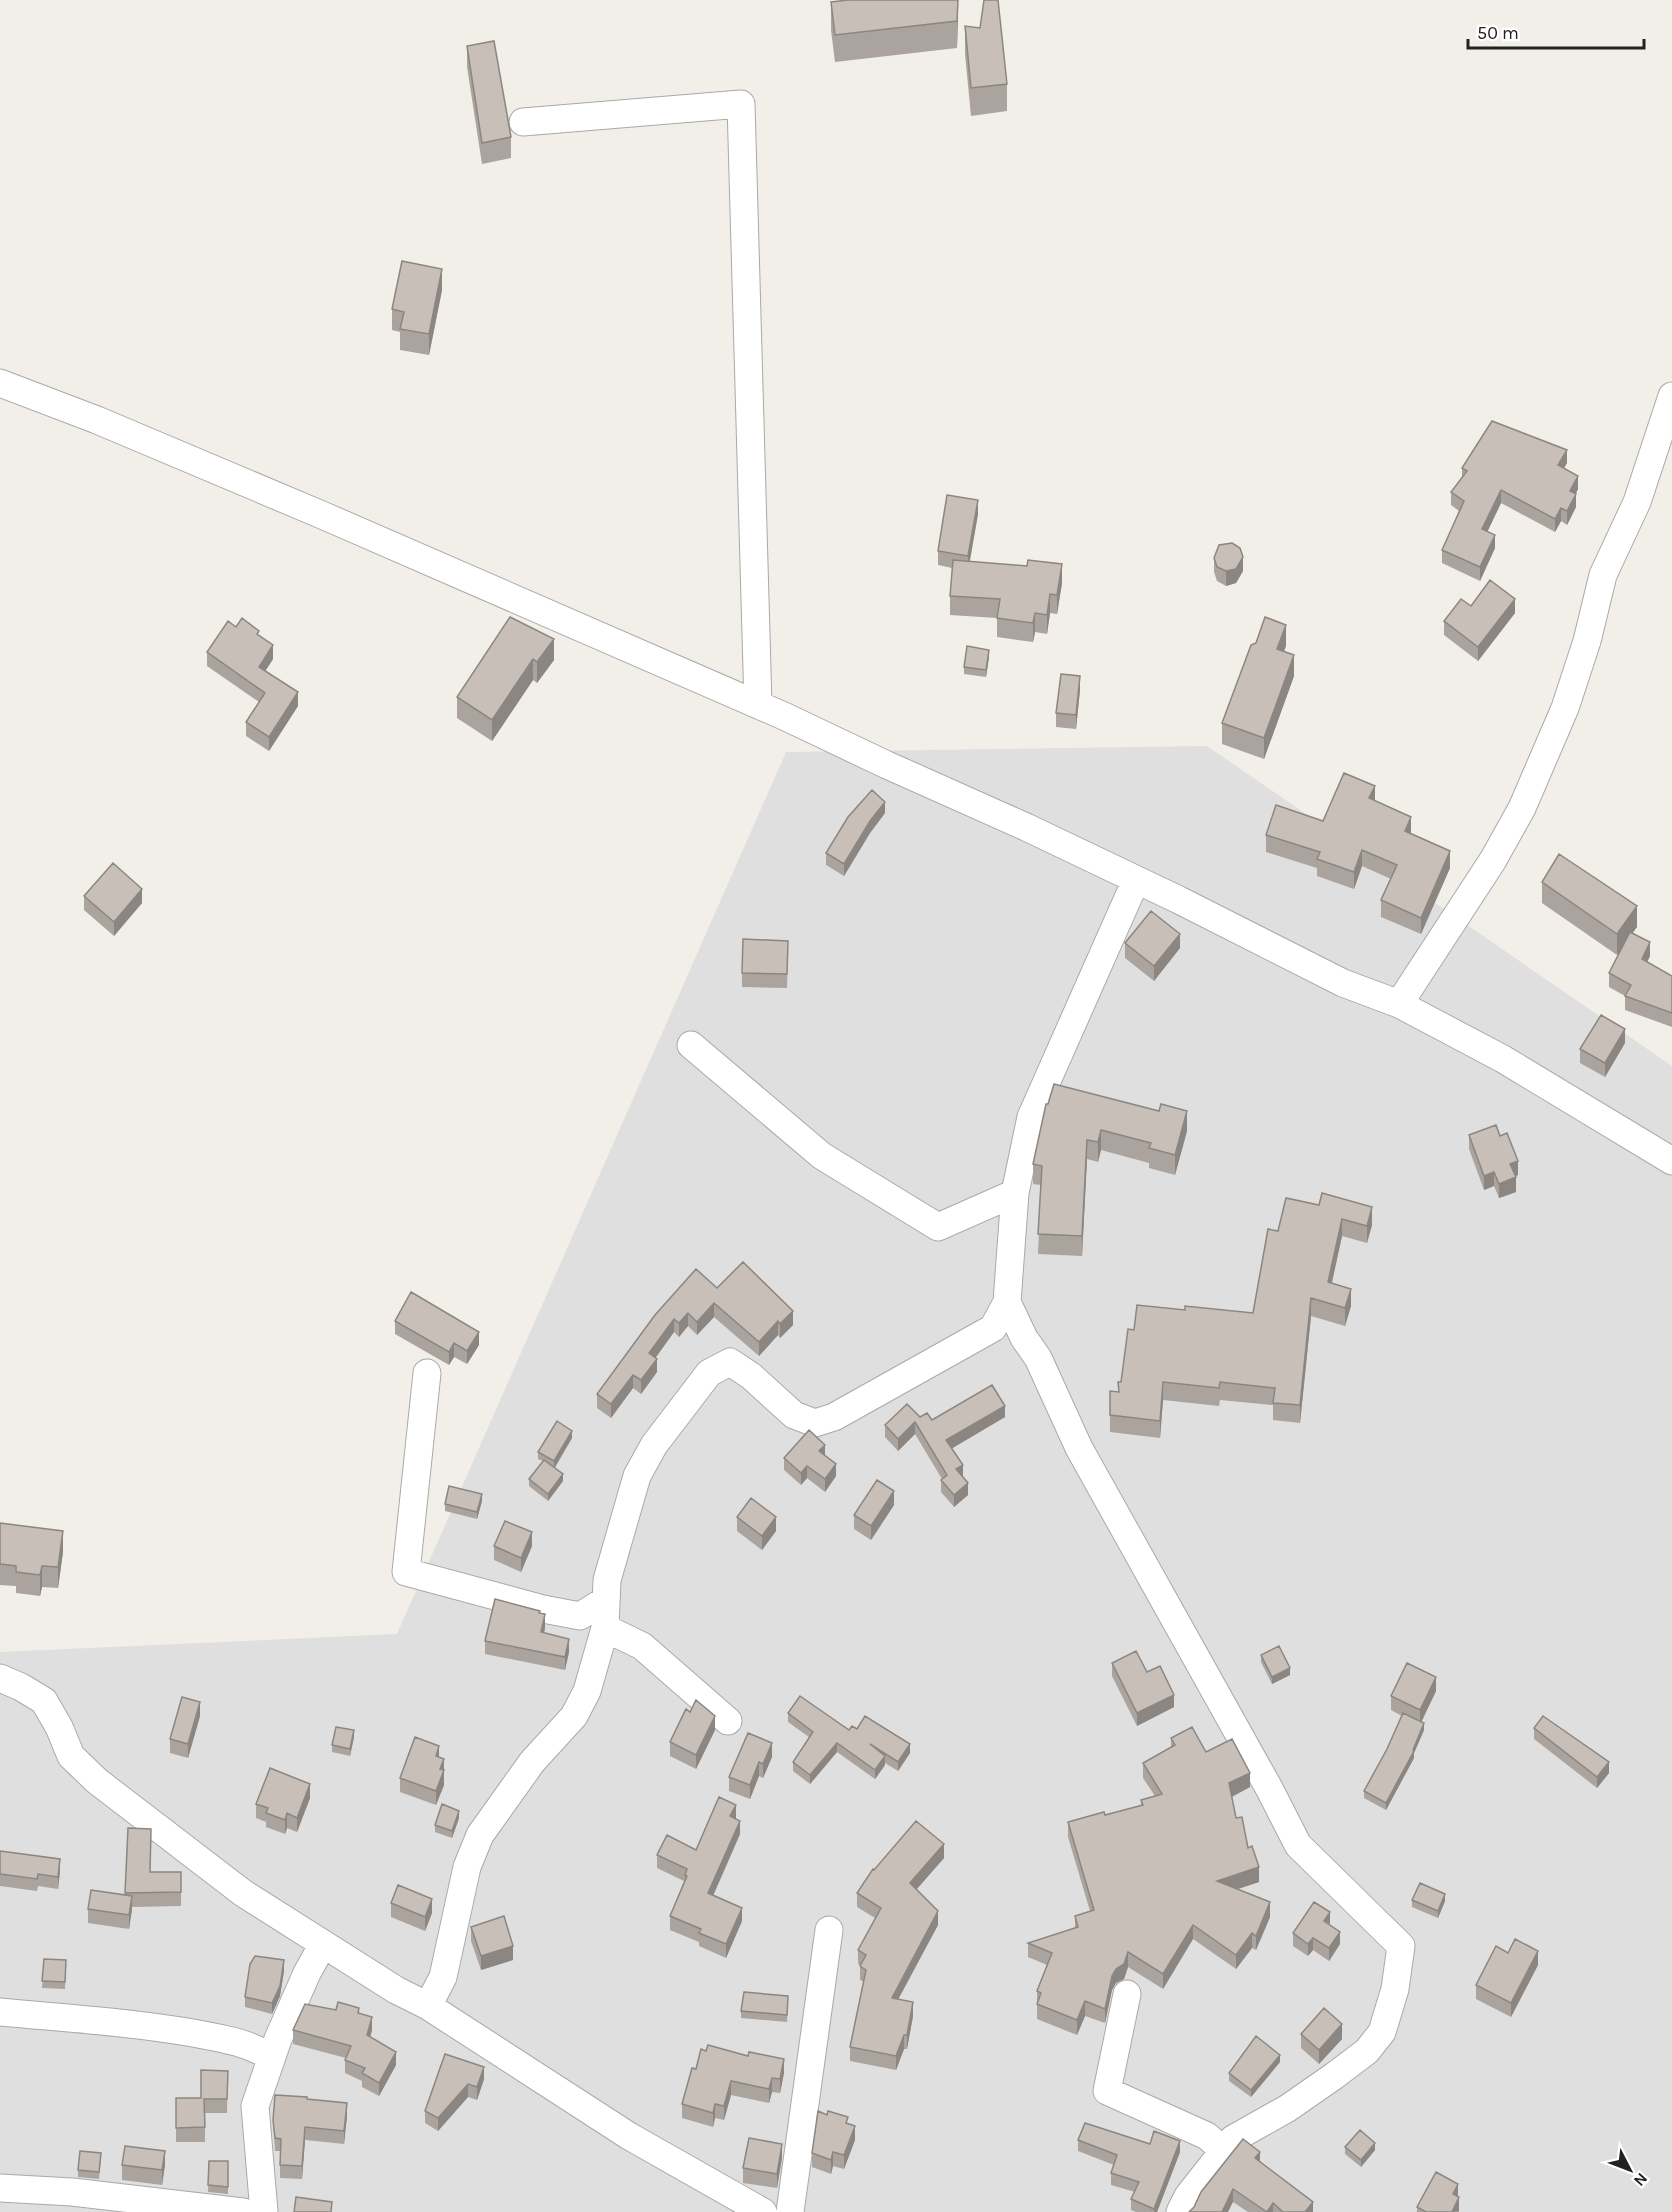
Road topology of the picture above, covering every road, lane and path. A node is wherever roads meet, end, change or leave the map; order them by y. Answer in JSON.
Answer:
{"nodes":[{"id":1,"x":523,"y":122,"type":"dead end"},
{"id":2,"x":0,"y":383,"type":"edge"},
{"id":3,"x":1672,"y":396,"type":"edge"},
{"id":4,"x":758,"y":705,"type":"junction"},
{"id":5,"x":1136,"y":880,"type":"junction"},
{"id":6,"x":1399,"y":1004,"type":"junction"},
{"id":7,"x":691,"y":1045,"type":"dead end"},
{"id":8,"x":1672,"y":1161,"type":"edge"},
{"id":9,"x":1015,"y":1193,"type":"junction"},
{"id":10,"x":1007,"y":1302,"type":"junction"},
{"id":11,"x":427,"y":1373,"type":"dead end"},
{"id":12,"x":606,"y":1600,"type":"junction"},
{"id":13,"x":605,"y":1628,"type":"junction"},
{"id":14,"x":0,"y":1678,"type":"edge"},
{"id":15,"x":728,"y":1720,"type":"dead end"},
{"id":16,"x":829,"y":1930,"type":"dead end"},
{"id":17,"x":323,"y":1944,"type":"junction"},
{"id":18,"x":1127,"y":1994,"type":"dead end"},
{"id":19,"x":428,"y":2006,"type":"junction"},
{"id":20,"x":0,"y":2012,"type":"edge"},
{"id":21,"x":271,"y":2056,"type":"junction"},
{"id":22,"x":1224,"y":2151,"type":"junction"},
{"id":23,"x":0,"y":2188,"type":"edge"},
{"id":24,"x":243,"y":2212,"type":"edge"},
{"id":25,"x":264,"y":2212,"type":"edge"},
{"id":26,"x":763,"y":2212,"type":"edge"},
{"id":27,"x":790,"y":2212,"type":"edge"},
{"id":28,"x":1180,"y":2212,"type":"edge"}],
"edges":[{"from":1,"to":4,"type":"street"},
{"from":2,"to":4,"type":"street"},
{"from":3,"to":6,"type":"street"},
{"from":4,"to":5,"type":"street"},
{"from":5,"to":6,"type":"street"},
{"from":5,"to":9,"type":"street"},
{"from":6,"to":8,"type":"street"},
{"from":7,"to":9,"type":"street"},
{"from":9,"to":10,"type":"street"},
{"from":10,"to":12,"type":"street"},
{"from":10,"to":22,"type":"street"},
{"from":11,"to":12,"type":"street"},
{"from":12,"to":13,"type":"street"},
{"from":13,"to":15,"type":"street"},
{"from":13,"to":19,"type":"street"},
{"from":14,"to":17,"type":"street"},
{"from":16,"to":27,"type":"street"},
{"from":17,"to":19,"type":"street"},
{"from":17,"to":21,"type":"street"},
{"from":18,"to":22,"type":"street"},
{"from":19,"to":26,"type":"street"},
{"from":20,"to":21,"type":"street"},
{"from":21,"to":25,"type":"street"},
{"from":22,"to":28,"type":"street"},
{"from":23,"to":24,"type":"street"}]}
